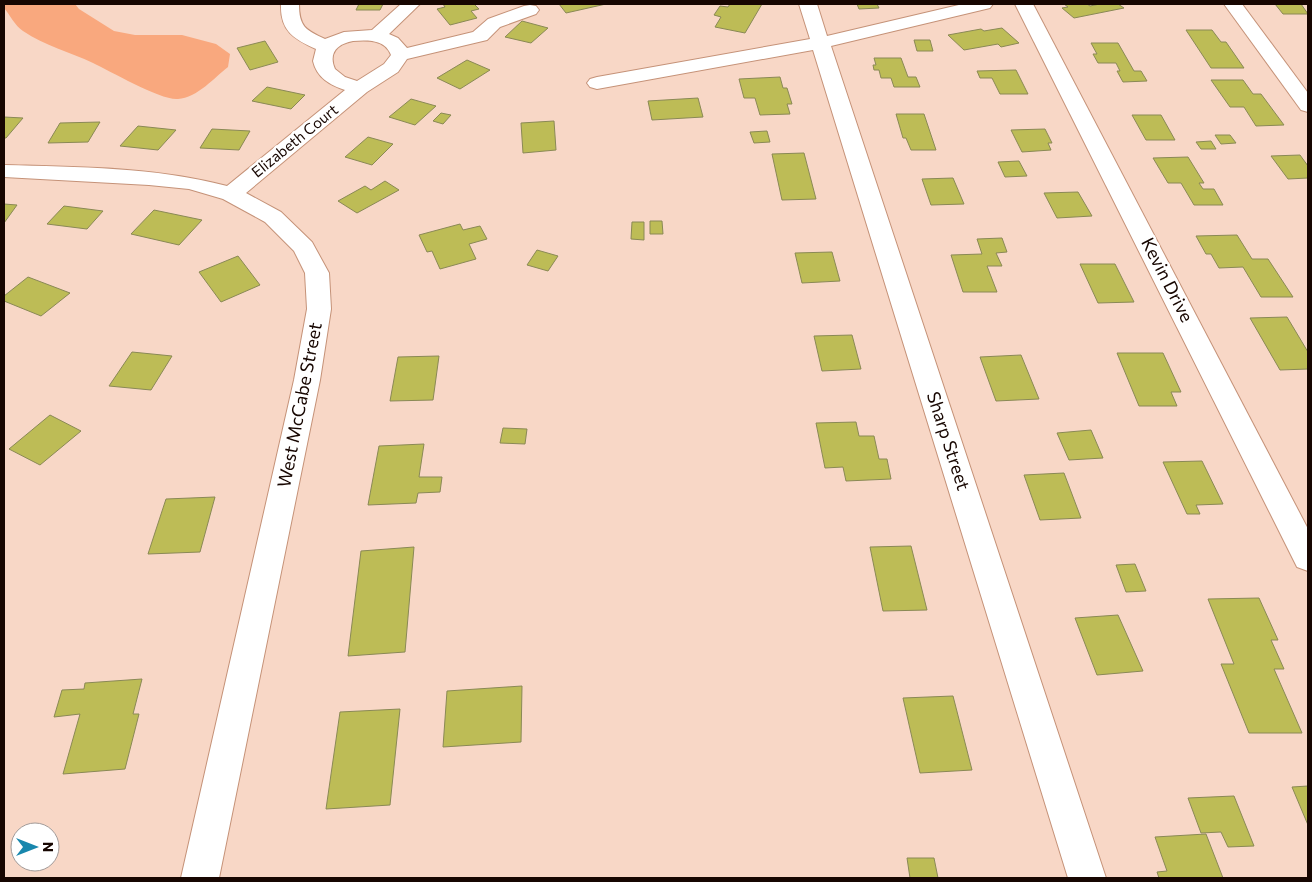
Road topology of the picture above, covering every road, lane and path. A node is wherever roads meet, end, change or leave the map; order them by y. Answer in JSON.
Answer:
{"nodes":[{"id":1,"x":290,"y":4,"type":"edge"},
{"id":2,"x":412,"y":4,"type":"edge"},
{"id":3,"x":808,"y":4,"type":"edge"},
{"id":4,"x":984,"y":4,"type":"edge"},
{"id":5,"x":1024,"y":4,"type":"edge"},
{"id":6,"x":1233,"y":4,"type":"edge"},
{"id":7,"x":530,"y":10,"type":"dead end"},
{"id":8,"x":376,"y":36,"type":"junction"},
{"id":9,"x":820,"y":43,"type":"junction"},
{"id":10,"x":327,"y":47,"type":"junction"},
{"id":11,"x":400,"y":55,"type":"junction"},
{"id":12,"x":597,"y":83,"type":"dead end"},
{"id":13,"x":360,"y":88,"type":"junction"},
{"id":14,"x":1308,"y":106,"type":"edge"},
{"id":15,"x":4,"y":172,"type":"edge"},
{"id":16,"x":231,"y":194,"type":"junction"},
{"id":17,"x":1308,"y":558,"type":"edge"},
{"id":18,"x":200,"y":878,"type":"edge"},
{"id":19,"x":1087,"y":878,"type":"edge"}],
"edges":[{"from":1,"to":10,"type":"street"},
{"from":2,"to":8,"type":"street"},
{"from":3,"to":9,"type":"street","name":"Sharp Street"},
{"from":4,"to":9,"type":"street"},
{"from":5,"to":17,"type":"street","name":"Kevin Drive"},
{"from":6,"to":14,"type":"street"},
{"from":7,"to":11,"type":"street"},
{"from":8,"to":10,"type":"street"},
{"from":8,"to":11,"type":"street"},
{"from":9,"to":12,"type":"street"},
{"from":9,"to":19,"type":"street","name":"Sharp Street"},
{"from":10,"to":13,"type":"street","name":"Elizabeth Court"},
{"from":11,"to":13,"type":"street","name":"Elizabeth Court"},
{"from":13,"to":16,"type":"street","name":"Elizabeth Court"},
{"from":15,"to":16,"type":"street","name":"West McCabe Street"},
{"from":16,"to":18,"type":"street","name":"West McCabe Street"}]}
